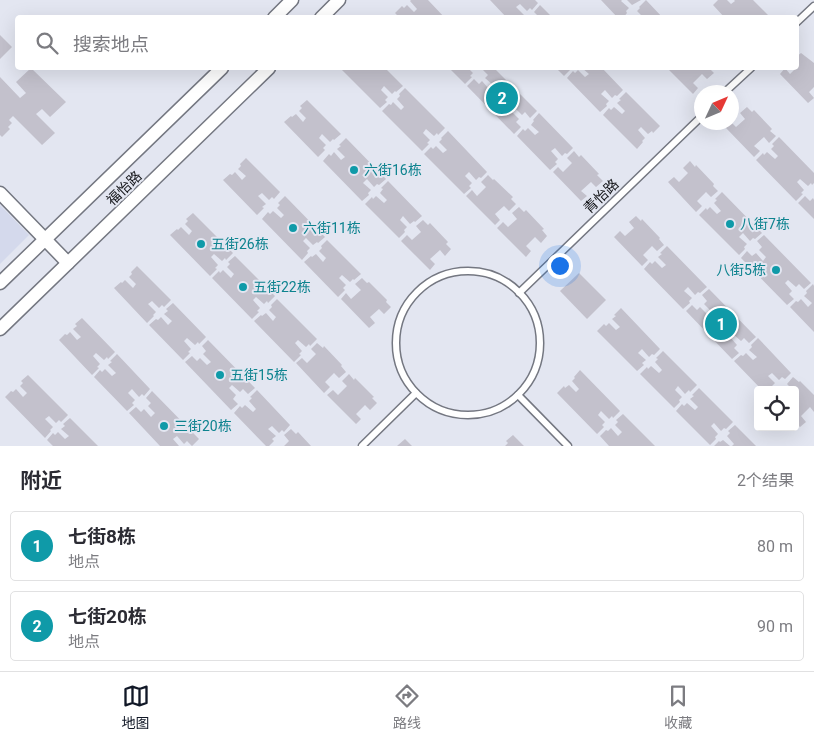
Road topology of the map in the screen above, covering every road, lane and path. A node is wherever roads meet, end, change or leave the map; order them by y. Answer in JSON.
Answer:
{"nodes":[{"id":1,"x":292,"y":0,"type":"edge"},
{"id":2,"x":339,"y":0,"type":"edge"},
{"id":3,"x":814,"y":6,"type":"edge"},
{"id":4,"x":277,"y":15,"type":"edge"},
{"id":5,"x":324,"y":15,"type":"edge"},
{"id":6,"x":799,"y":20,"type":"edge"},
{"id":7,"x":220,"y":70,"type":"edge"},
{"id":8,"x":268,"y":70,"type":"edge"},
{"id":9,"x":749,"y":70,"type":"edge"},
{"id":10,"x":733,"y":85,"type":"edge"},
{"id":11,"x":694,"y":124,"type":"edge"},
{"id":12,"x":0,"y":194,"type":"edge"},
{"id":13,"x":45,"y":240,"type":"junction"},
{"id":14,"x":68,"y":263,"type":"junction"},
{"id":15,"x":0,"y":283,"type":"edge"},
{"id":16,"x":519,"y":294,"type":"junction"},
{"id":17,"x":0,"y":329,"type":"edge"},
{"id":18,"x":416,"y":393,"type":"junction"},
{"id":19,"x":518,"y":395,"type":"junction"},
{"id":20,"x":362,"y":446,"type":"edge"},
{"id":21,"x":568,"y":446,"type":"edge"}],
"edges":[{"from":1,"to":4,"type":"street"},
{"from":2,"to":5,"type":"street"},
{"from":3,"to":6,"type":"lane"},
{"from":7,"to":13,"type":"street","name":"福怡路"},
{"from":8,"to":14,"type":"street","name":"福怡路"},
{"from":9,"to":10,"type":"lane"},
{"from":11,"to":16,"type":"lane","name":"青怡路"},
{"from":12,"to":13,"type":"street"},
{"from":13,"to":14,"type":"street"},
{"from":13,"to":15,"type":"street","name":"福怡路"},
{"from":14,"to":17,"type":"street","name":"福怡路"},
{"from":16,"to":18,"type":"lane"},
{"from":16,"to":19,"type":"lane"},
{"from":18,"to":19,"type":"lane"},
{"from":18,"to":20,"type":"lane"},
{"from":19,"to":21,"type":"lane"}]}
